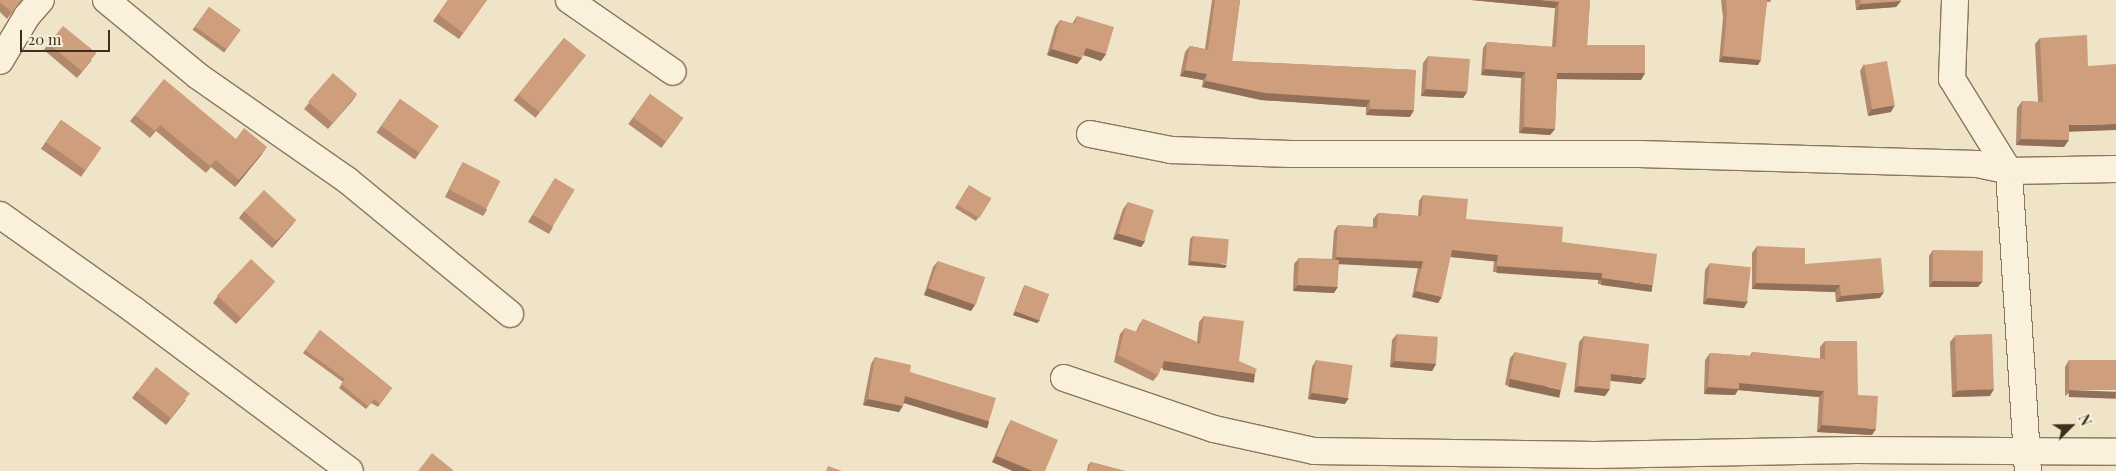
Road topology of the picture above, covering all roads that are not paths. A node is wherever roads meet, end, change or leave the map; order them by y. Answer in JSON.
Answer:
{"nodes":[{"id":1,"x":41,"y":0,"type":"edge"},
{"id":2,"x":106,"y":0,"type":"edge"},
{"id":3,"x":569,"y":0,"type":"edge"},
{"id":4,"x":1955,"y":0,"type":"edge"},
{"id":5,"x":0,"y":61,"type":"edge"},
{"id":6,"x":673,"y":72,"type":"dead end"},
{"id":7,"x":1090,"y":134,"type":"dead end"},
{"id":8,"x":2116,"y":169,"type":"edge"},
{"id":9,"x":2009,"y":171,"type":"junction"},
{"id":10,"x":0,"y":215,"type":"edge"},
{"id":11,"x":510,"y":314,"type":"dead end"},
{"id":12,"x":1064,"y":378,"type":"dead end"},
{"id":13,"x":2116,"y":452,"type":"edge"},
{"id":14,"x":2027,"y":461,"type":"edge"},
{"id":15,"x":350,"y":471,"type":"edge"}],
"edges":[{"from":1,"to":5,"type":"street"},
{"from":2,"to":11,"type":"street"},
{"from":3,"to":6,"type":"street"},
{"from":4,"to":9,"type":"street"},
{"from":7,"to":9,"type":"street"},
{"from":8,"to":9,"type":"street"},
{"from":9,"to":14,"type":"street"},
{"from":10,"to":15,"type":"street"},
{"from":12,"to":14,"type":"street"},
{"from":13,"to":14,"type":"street"}]}
